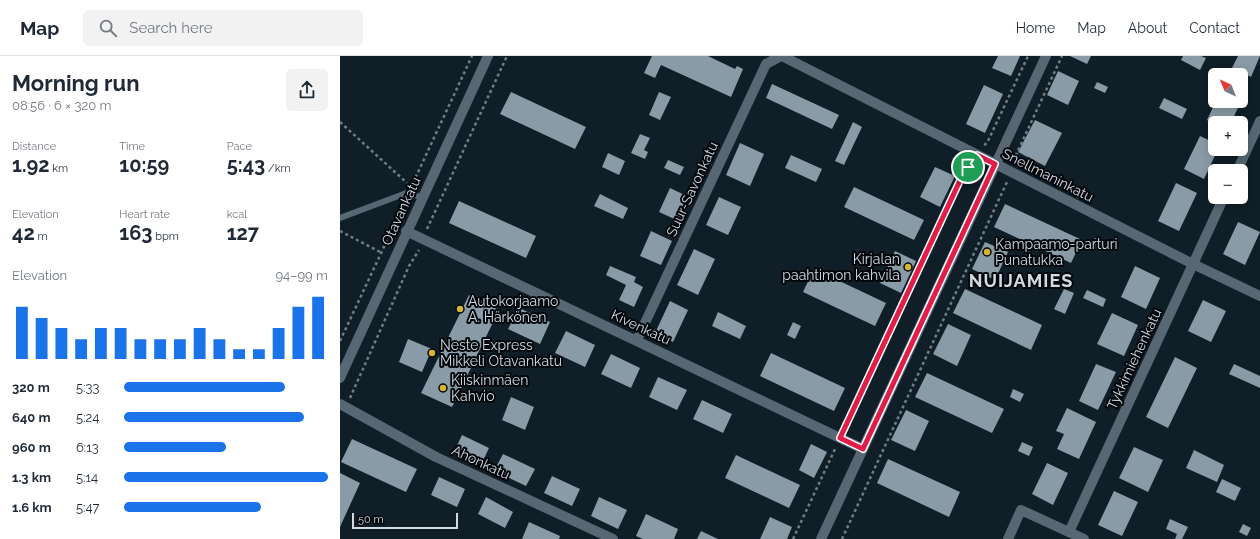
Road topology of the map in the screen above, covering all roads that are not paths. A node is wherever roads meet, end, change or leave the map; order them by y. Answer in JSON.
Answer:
{"nodes":[{"id":1,"x":488,"y":56,"type":"edge"},
{"id":2,"x":781,"y":56,"type":"edge"},
{"id":3,"x":1046,"y":56,"type":"edge"},
{"id":4,"x":1260,"y":121,"type":"edge"},
{"id":5,"x":995,"y":164,"type":"junction"},
{"id":6,"x":1240,"y":164,"type":"edge"},
{"id":7,"x":422,"y":198,"type":"junction"},
{"id":8,"x":1221,"y":204,"type":"edge"},
{"id":9,"x":340,"y":218,"type":"edge"},
{"id":10,"x":406,"y":231,"type":"junction"},
{"id":11,"x":1193,"y":264,"type":"junction"},
{"id":12,"x":1260,"y":296,"type":"edge"},
{"id":13,"x":637,"y":340,"type":"junction"},
{"id":14,"x":340,"y":378,"type":"edge"},
{"id":15,"x":340,"y":404,"type":"edge"},
{"id":16,"x":863,"y":449,"type":"junction"},
{"id":17,"x":1069,"y":532,"type":"junction"},
{"id":18,"x":613,"y":539,"type":"edge"},
{"id":19,"x":821,"y":539,"type":"edge"},
{"id":20,"x":1008,"y":539,"type":"edge"},
{"id":21,"x":1084,"y":539,"type":"edge"}],
"edges":[{"from":1,"to":7,"type":"street","name":"Otavankatu"},
{"from":2,"to":5,"type":"street","name":"Snellmaninkatu"},
{"from":2,"to":13,"type":"street","name":"Suur-Savonkatu"},
{"from":3,"to":5,"type":"street"},
{"from":4,"to":6,"type":"street"},
{"from":5,"to":11,"type":"street","name":"Snellmaninkatu"},
{"from":5,"to":16,"type":"street"},
{"from":7,"to":9,"type":"lane"},
{"from":7,"to":10,"type":"street","name":"Otavankatu"},
{"from":8,"to":11,"type":"street","name":"Tykkimiehenkatu"},
{"from":10,"to":13,"type":"street","name":"Kivenkatu"},
{"from":10,"to":14,"type":"street","name":"Otavankatu"},
{"from":11,"to":12,"type":"street","name":"Snellmaninkatu"},
{"from":11,"to":17,"type":"street","name":"Tykkimiehenkatu"},
{"from":13,"to":16,"type":"street","name":"Kivenkatu"},
{"from":15,"to":18,"type":"street","name":"Ahonkatu"},
{"from":16,"to":19,"type":"street"},
{"from":17,"to":20,"type":"street"},
{"from":17,"to":21,"type":"street"}]}
